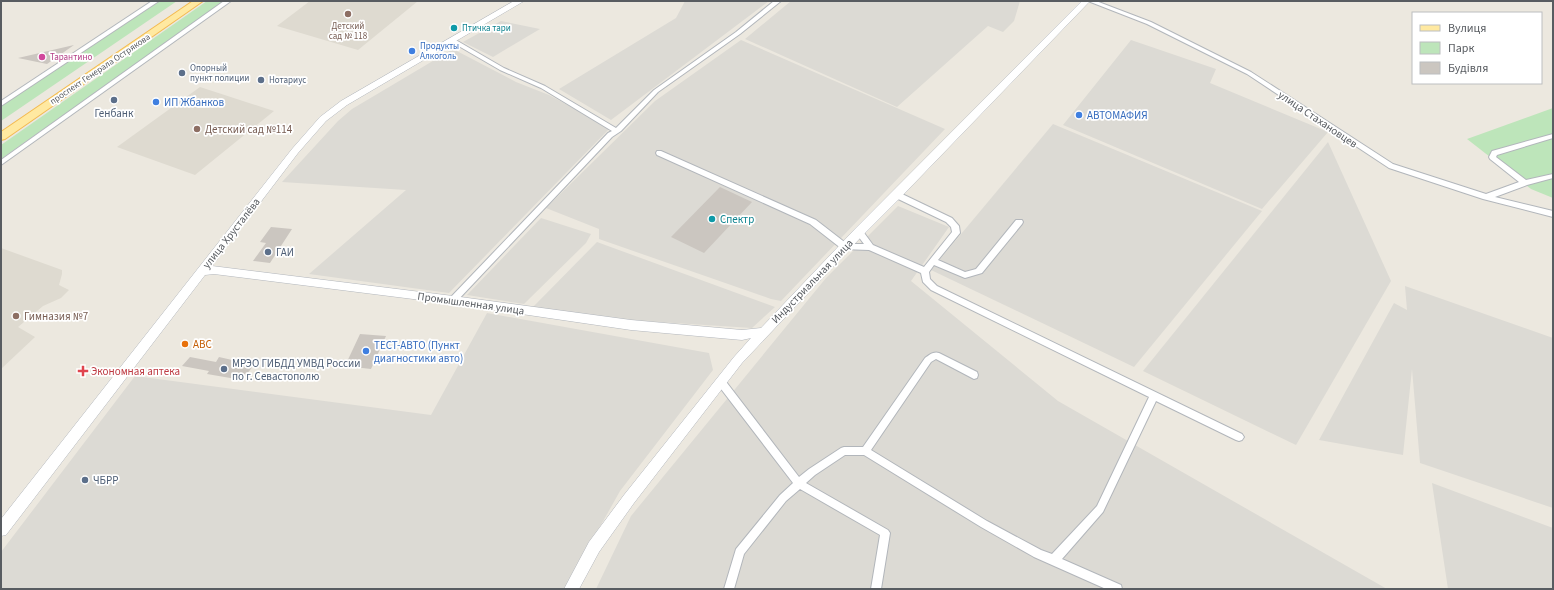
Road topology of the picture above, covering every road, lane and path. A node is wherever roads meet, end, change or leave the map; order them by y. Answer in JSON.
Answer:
{"nodes":[{"id":1,"x":156,"y":1,"type":"edge"},
{"id":2,"x":185,"y":1,"type":"edge"},
{"id":3,"x":199,"y":1,"type":"edge"},
{"id":4,"x":228,"y":1,"type":"edge"},
{"id":5,"x":520,"y":1,"type":"edge"},
{"id":6,"x":778,"y":1,"type":"edge"},
{"id":7,"x":1086,"y":1,"type":"edge"},
{"id":8,"x":1091,"y":1,"type":"edge"},
{"id":9,"x":452,"y":40,"type":"junction"},
{"id":10,"x":1,"y":104,"type":"edge"},
{"id":11,"x":1,"y":127,"type":"edge"},
{"id":12,"x":616,"y":131,"type":"junction"},
{"id":13,"x":1553,"y":136,"type":"edge"},
{"id":14,"x":1,"y":137,"type":"edge"},
{"id":15,"x":659,"y":153,"type":"dead end"},
{"id":16,"x":1,"y":163,"type":"edge"},
{"id":17,"x":1553,"y":176,"type":"edge"},
{"id":18,"x":1525,"y":183,"type":"junction"},
{"id":19,"x":897,"y":195,"type":"junction"},
{"id":20,"x":1486,"y":197,"type":"junction"},
{"id":21,"x":1553,"y":214,"type":"edge"},
{"id":22,"x":1019,"y":222,"type":"dead end"},
{"id":23,"x":859,"y":232,"type":"junction"},
{"id":24,"x":844,"y":247,"type":"junction"},
{"id":25,"x":870,"y":247,"type":"junction"},
{"id":26,"x":933,"y":261,"type":"junction"},
{"id":27,"x":201,"y":271,"type":"junction"},
{"id":28,"x":924,"y":271,"type":"junction"},
{"id":29,"x":453,"y":300,"type":"junction"},
{"id":30,"x":764,"y":332,"type":"junction"},
{"id":31,"x":742,"y":335,"type":"junction"},
{"id":32,"x":738,"y":360,"type":"junction"},
{"id":33,"x":974,"y":375,"type":"dead end"},
{"id":34,"x":721,"y":382,"type":"junction"},
{"id":35,"x":1154,"y":395,"type":"junction"},
{"id":36,"x":1239,"y":437,"type":"dead end"},
{"id":37,"x":865,"y":451,"type":"junction"},
{"id":38,"x":799,"y":484,"type":"junction"},
{"id":39,"x":1,"y":530,"type":"edge"},
{"id":40,"x":1054,"y":560,"type":"junction"},
{"id":41,"x":571,"y":589,"type":"edge"},
{"id":42,"x":729,"y":589,"type":"edge"},
{"id":43,"x":876,"y":589,"type":"edge"},
{"id":44,"x":1117,"y":589,"type":"edge"}],
"edges":[{"from":1,"to":10,"type":"street"},
{"from":2,"to":11,"type":"main road","name":"проспект Генерала Острякова"},
{"from":3,"to":14,"type":"main road","name":"проспект Генерала Острякова"},
{"from":4,"to":16,"type":"street"},
{"from":5,"to":9,"type":"main road","name":"улица Хрусталёва"},
{"from":6,"to":12,"type":"street"},
{"from":7,"to":19,"type":"main road","name":"Индустриальная улица"},
{"from":8,"to":20,"type":"street","name":"улица Стахановцев"},
{"from":9,"to":12,"type":"street"},
{"from":9,"to":27,"type":"main road","name":"улица Хрусталёва"},
{"from":12,"to":29,"type":"street"},
{"from":13,"to":18,"type":"street"},
{"from":15,"to":24,"type":"street"},
{"from":17,"to":18,"type":"street"},
{"from":18,"to":20,"type":"street"},
{"from":19,"to":23,"type":"main road","name":"Индустриальная улица"},
{"from":19,"to":26,"type":"street"},
{"from":20,"to":21,"type":"street","name":"улица Стахановцев"},
{"from":22,"to":26,"type":"street"},
{"from":23,"to":24,"type":"main road","name":"Индустриальная улица"},
{"from":23,"to":25,"type":"street"},
{"from":24,"to":25,"type":"street"},
{"from":24,"to":30,"type":"main road","name":"Индустриальная улица"},
{"from":25,"to":28,"type":"street"},
{"from":26,"to":28,"type":"street"},
{"from":27,"to":29,"type":"main road","name":"Промышленная улица"},
{"from":27,"to":39,"type":"main road","name":"улица Хрусталёва"},
{"from":28,"to":35,"type":"street"},
{"from":29,"to":31,"type":"main road","name":"Промышленная улица"},
{"from":30,"to":31,"type":"main road","name":"Промышленная улица"},
{"from":30,"to":32,"type":"main road","name":"Индустриальная улица"},
{"from":31,"to":32,"type":"main road"},
{"from":32,"to":34,"type":"main road","name":"Индустриальная улица"},
{"from":33,"to":37,"type":"street"},
{"from":34,"to":38,"type":"street"},
{"from":34,"to":41,"type":"main road","name":"Индустриальная улица"},
{"from":35,"to":36,"type":"street"},
{"from":35,"to":40,"type":"street"},
{"from":37,"to":38,"type":"street"},
{"from":37,"to":40,"type":"street"},
{"from":38,"to":42,"type":"street"},
{"from":38,"to":43,"type":"street"},
{"from":40,"to":44,"type":"street"}]}
